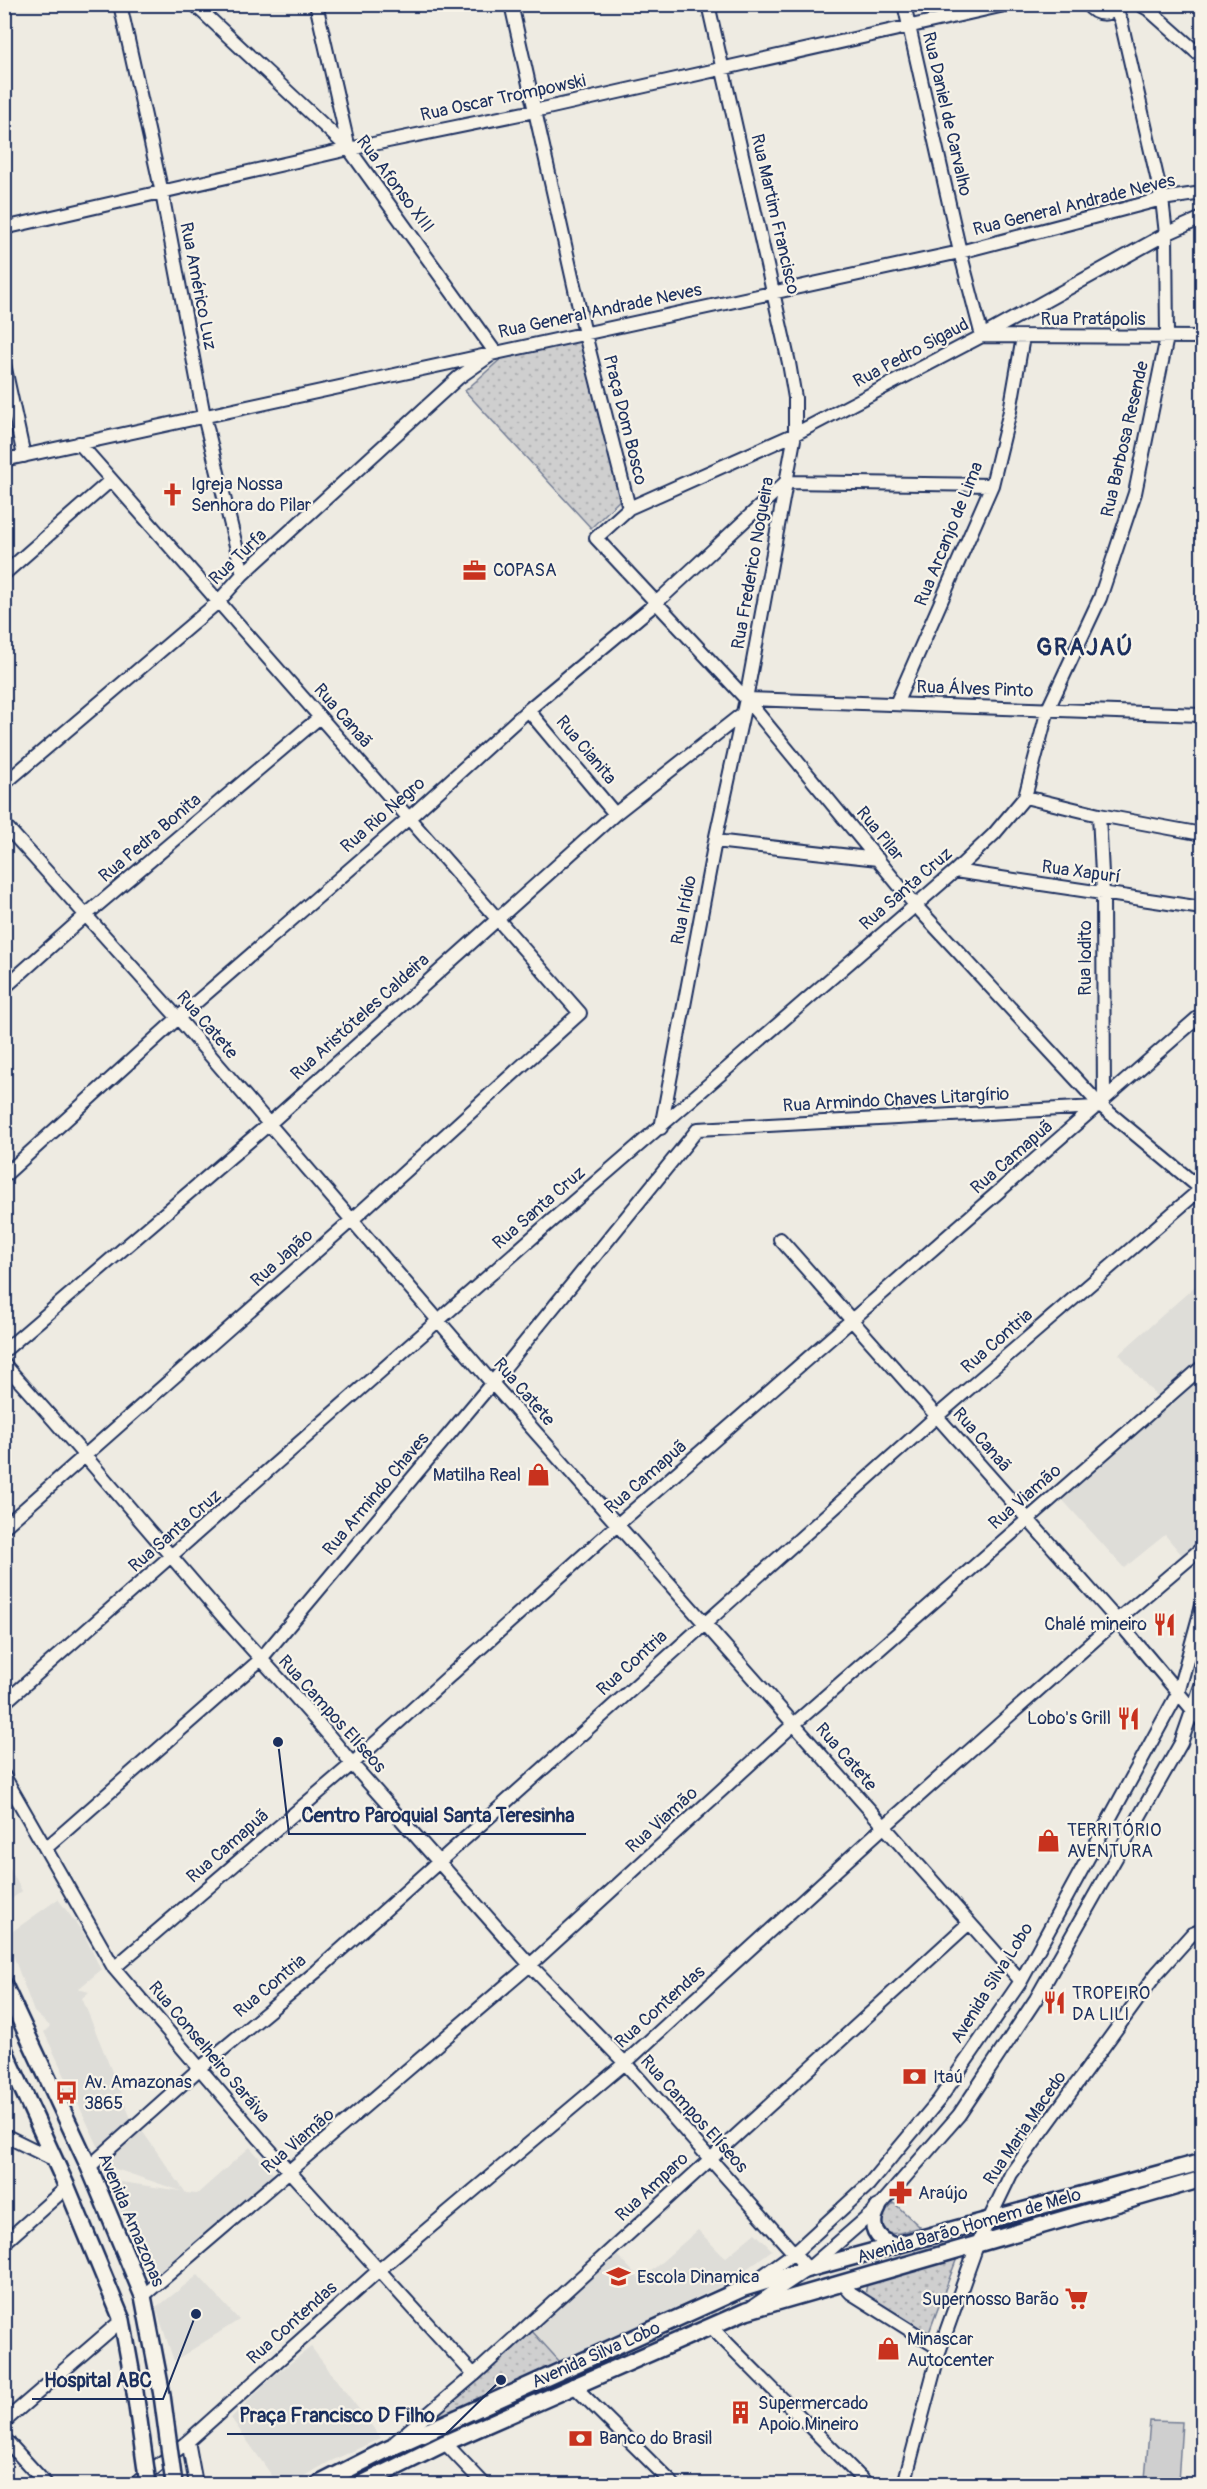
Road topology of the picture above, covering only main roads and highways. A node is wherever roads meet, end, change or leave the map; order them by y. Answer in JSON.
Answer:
{"nodes":[{"id":1,"x":4,"y":1984,"type":"edge"},
{"id":2,"x":4,"y":2049,"type":"edge"},
{"id":3,"x":1203,"y":2162,"type":"edge"},
{"id":4,"x":1203,"y":2179,"type":"edge"},
{"id":5,"x":878,"y":2208,"type":"road end"},
{"id":6,"x":894,"y":2246,"type":"junction"},
{"id":7,"x":865,"y":2254,"type":"junction"},
{"id":8,"x":808,"y":2269,"type":"joint"},
{"id":9,"x":842,"y":2283,"type":"junction"},
{"id":10,"x":746,"y":2311,"type":"joint"},
{"id":11,"x":443,"y":2424,"type":"junction"},
{"id":12,"x":445,"y":2443,"type":"junction"},
{"id":13,"x":148,"y":2484,"type":"edge"},
{"id":14,"x":174,"y":2484,"type":"edge"},
{"id":15,"x":320,"y":2484,"type":"edge"},
{"id":16,"x":362,"y":2484,"type":"edge"}],
"edges":[{"from":1,"to":14,"type":"main road","name":"Avenida Amazonas","bridge":true},
{"from":2,"to":13,"type":"main road","bridge":true},
{"from":3,"to":6,"type":"main road","name":"Avenida Barão Homem de Melo"},
{"from":4,"to":9,"type":"main road","name":"Avenida Barão Homem de Melo"},
{"from":5,"to":6,"type":"main road"},
{"from":6,"to":7,"type":"main road","name":"Avenida Barão Homem de Melo"},
{"from":7,"to":8,"type":"main road","name":"Avenida Barão Homem de Melo"},
{"from":7,"to":9,"type":"main road"},
{"from":8,"to":11,"type":"main road","name":"Avenida Silva Lobo"},
{"from":9,"to":10,"type":"main road","name":"Avenida Barão Homem de Melo"},
{"from":10,"to":12,"type":"main road","name":"Avenida Silva Lobo"},
{"from":11,"to":12,"type":"main road"},
{"from":11,"to":15,"type":"main road","name":"Avenida Silva Lobo"},
{"from":12,"to":16,"type":"main road","name":"Avenida Silva Lobo"}]}
